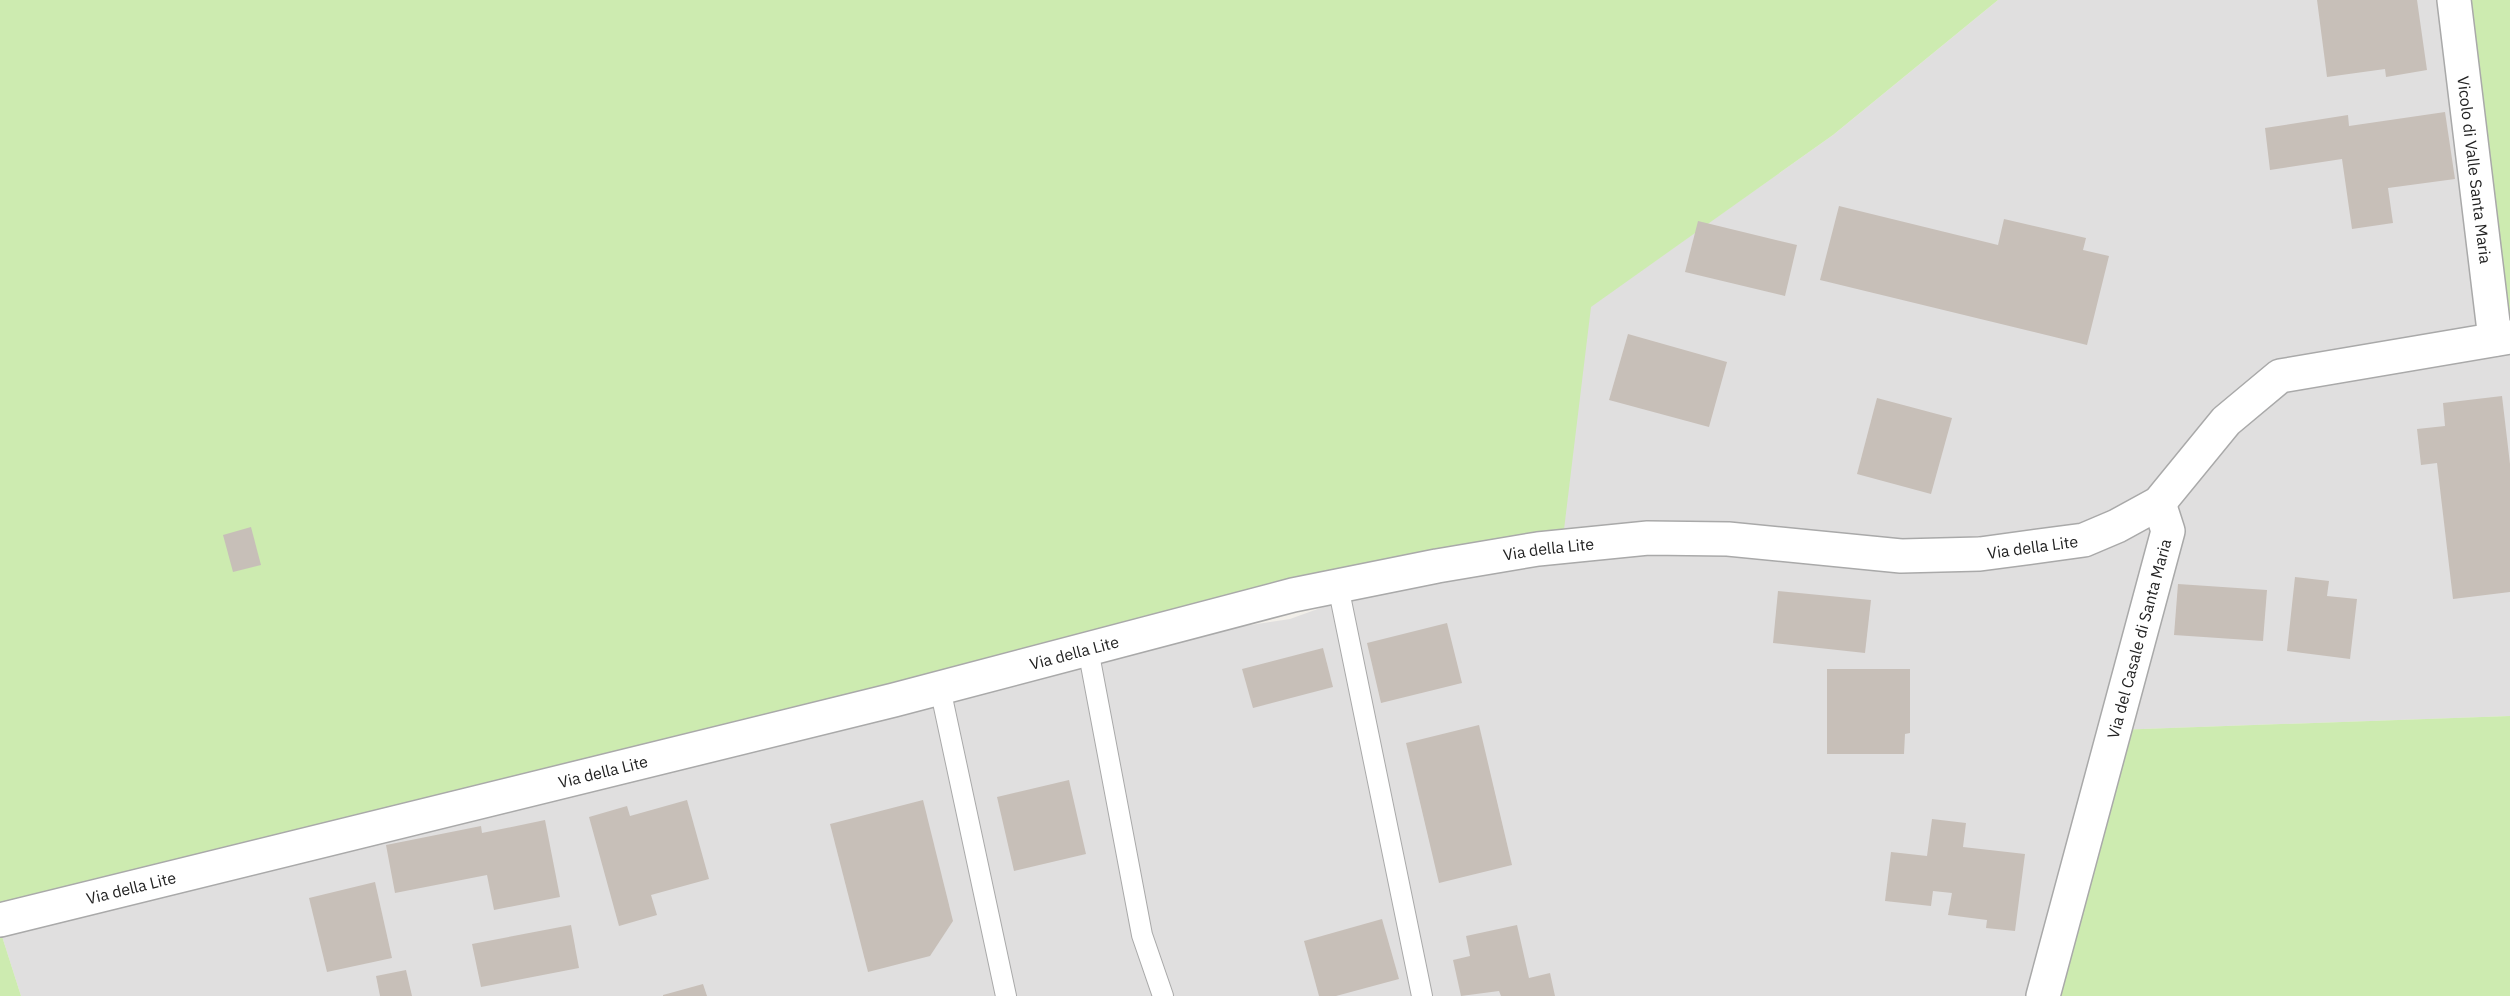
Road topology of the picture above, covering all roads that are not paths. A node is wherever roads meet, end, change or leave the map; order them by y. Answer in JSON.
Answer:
{"nodes":[{"id":1,"x":2454,"y":0,"type":"edge"},
{"id":2,"x":2503,"y":338,"type":"edge"},
{"id":3,"x":2159,"y":503,"type":"junction"},
{"id":4,"x":1338,"y":586,"type":"junction"},
{"id":5,"x":1088,"y":649,"type":"junction"},
{"id":6,"x":940,"y":688,"type":"junction"},
{"id":7,"x":0,"y":921,"type":"edge"},
{"id":8,"x":1006,"y":996,"type":"edge"},
{"id":9,"x":1162,"y":996,"type":"edge"},
{"id":10,"x":1422,"y":996,"type":"edge"},
{"id":11,"x":2043,"y":996,"type":"edge"}],
"edges":[{"from":1,"to":2,"type":"street","name":"Vicolo di Valle Santa Maria"},
{"from":2,"to":3,"type":"street"},
{"from":3,"to":4,"type":"street","name":"Via della Lite"},
{"from":3,"to":11,"type":"street","name":"Via del Casale di Santa Maria"},
{"from":4,"to":5,"type":"street","name":"Via della Lite"},
{"from":4,"to":10,"type":"lane"},
{"from":5,"to":6,"type":"street","name":"Via della Lite"},
{"from":5,"to":9,"type":"lane"},
{"from":6,"to":7,"type":"street","name":"Via della Lite"},
{"from":6,"to":8,"type":"lane"}]}
